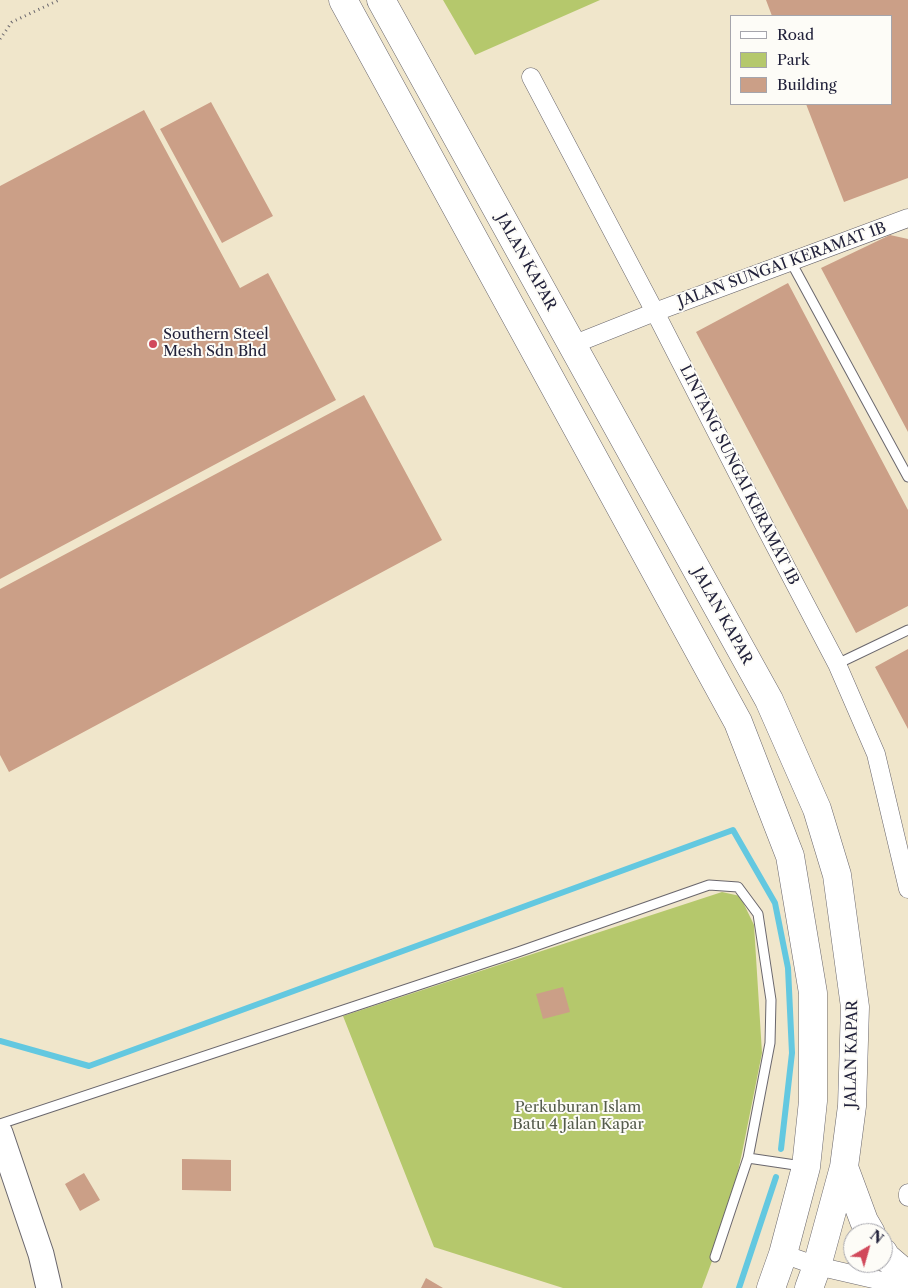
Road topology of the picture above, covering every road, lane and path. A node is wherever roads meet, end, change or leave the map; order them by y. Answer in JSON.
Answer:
{"nodes":[{"id":1,"x":59,"y":0,"type":"edge"},
{"id":2,"x":343,"y":0,"type":"edge"},
{"id":3,"x":381,"y":0,"type":"edge"},
{"id":4,"x":0,"y":39,"type":"edge"},
{"id":5,"x":531,"y":77,"type":"dead end"},
{"id":6,"x":908,"y":218,"type":"edge"},
{"id":7,"x":792,"y":262,"type":"junction"},
{"id":8,"x":655,"y":312,"type":"junction"},
{"id":9,"x":572,"y":345,"type":"junction"},
{"id":10,"x":908,"y":477,"type":"edge"},
{"id":11,"x":908,"y":630,"type":"edge"},
{"id":12,"x":837,"y":664,"type":"junction"},
{"id":13,"x":908,"y":889,"type":"edge"},
{"id":14,"x":0,"y":1124,"type":"edge"},
{"id":15,"x":0,"y":1133,"type":"edge"},
{"id":16,"x":748,"y":1158,"type":"junction"},
{"id":17,"x":844,"y":1166,"type":"junction"},
{"id":18,"x":806,"y":1167,"type":"junction"},
{"id":19,"x":908,"y":1193,"type":"edge"},
{"id":20,"x":908,"y":1197,"type":"edge"},
{"id":21,"x":865,"y":1223,"type":"edge"},
{"id":22,"x":782,"y":1254,"type":"junction"},
{"id":23,"x":715,"y":1257,"type":"dead end"},
{"id":24,"x":893,"y":1263,"type":"edge"},
{"id":25,"x":908,"y":1276,"type":"edge"},
{"id":26,"x":813,"y":1277,"type":"edge"},
{"id":27,"x":908,"y":1287,"type":"edge"},
{"id":28,"x":49,"y":1288,"type":"edge"},
{"id":29,"x":771,"y":1288,"type":"edge"}],
"edges":[{"from":1,"to":4,"type":"path"},
{"from":2,"to":18,"type":"highway"},
{"from":3,"to":9,"type":"highway","name":"JALAN KAPAR"},
{"from":5,"to":8,"type":"street","name":"LINTANG SUNGAI KERAMAT 1B"},
{"from":6,"to":7,"type":"street","name":"JALAN SUNGAI KERAMAT 1B"},
{"from":7,"to":8,"type":"street","name":"JALAN SUNGAI KERAMAT 1B"},
{"from":7,"to":10,"type":"lane"},
{"from":8,"to":9,"type":"street","name":"JALAN SUNGAI KERAMAT 1B"},
{"from":8,"to":12,"type":"street","name":"LINTANG SUNGAI KERAMAT 1B"},
{"from":9,"to":17,"type":"highway","name":"JALAN KAPAR"},
{"from":11,"to":12,"type":"lane"},
{"from":12,"to":13,"type":"street","name":"LINTANG SUNGAI KERAMAT 1B"},
{"from":14,"to":16,"type":"lane"},
{"from":15,"to":28,"type":"street"},
{"from":16,"to":18,"type":"lane"},
{"from":16,"to":23,"type":"lane"},
{"from":17,"to":21,"type":"highway"},
{"from":17,"to":26,"type":"highway","name":"JALAN KAPAR"},
{"from":18,"to":22,"type":"highway"},
{"from":19,"to":20,"type":"street"},
{"from":22,"to":26,"type":"street"},
{"from":22,"to":29,"type":"highway"},
{"from":24,"to":25,"type":"highway"},
{"from":26,"to":27,"type":"street"}]}
